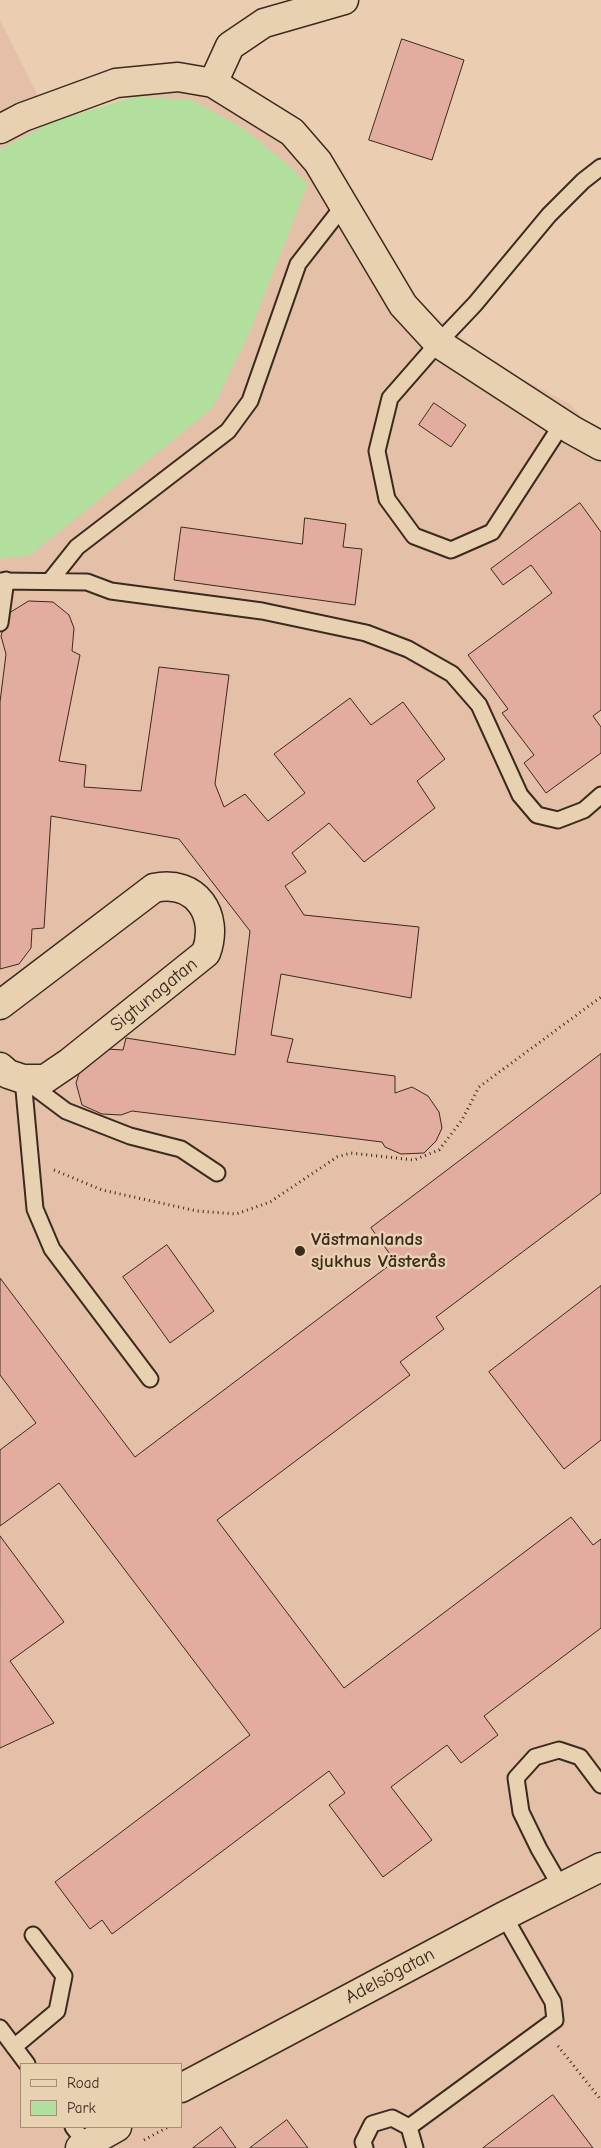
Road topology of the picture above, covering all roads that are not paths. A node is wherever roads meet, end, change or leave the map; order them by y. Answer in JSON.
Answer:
{"nodes":[{"id":1,"x":344,"y":0,"type":"edge"},
{"id":2,"x":214,"y":83,"type":"junction"},
{"id":3,"x":0,"y":129,"type":"edge"},
{"id":4,"x":601,"y":167,"type":"edge"},
{"id":5,"x":344,"y":205,"type":"junction"},
{"id":6,"x":438,"y":343,"type":"junction"},
{"id":7,"x":562,"y":424,"type":"junction"},
{"id":8,"x":601,"y":446,"type":"edge"},
{"id":9,"x":3,"y":581,"type":"edge"},
{"id":10,"x":50,"y":582,"type":"junction"},
{"id":11,"x":0,"y":623,"type":"edge"},
{"id":12,"x":601,"y":795,"type":"edge"},
{"id":13,"x":0,"y":1005,"type":"edge"},
{"id":14,"x":11,"y":1073,"type":"edge"},
{"id":15,"x":217,"y":1173,"type":"dead end"},
{"id":16,"x":150,"y":1379,"type":"dead end"},
{"id":17,"x":601,"y":1785,"type":"edge"},
{"id":18,"x":601,"y":1867,"type":"edge"},
{"id":19,"x":562,"y":1887,"type":"junction"},
{"id":20,"x":504,"y":1916,"type":"junction"},
{"id":21,"x":34,"y":1935,"type":"dead end"},
{"id":22,"x":0,"y":2028,"type":"edge"},
{"id":23,"x":14,"y":2047,"type":"junction"},
{"id":24,"x":26,"y":2063,"type":"edge"},
{"id":25,"x":182,"y":2087,"type":"edge"},
{"id":26,"x":409,"y":2127,"type":"junction"},
{"id":27,"x":114,"y":2128,"type":"edge"},
{"id":28,"x":80,"y":2140,"type":"edge"},
{"id":29,"x":365,"y":2148,"type":"edge"},
{"id":30,"x":414,"y":2148,"type":"edge"}],
"edges":[{"from":1,"to":2,"type":"street"},
{"from":2,"to":3,"type":"street"},
{"from":2,"to":5,"type":"street"},
{"from":4,"to":6,"type":"lane"},
{"from":5,"to":6,"type":"street"},
{"from":5,"to":10,"type":"lane"},
{"from":6,"to":7,"type":"street"},
{"from":6,"to":7,"type":"lane"},
{"from":7,"to":8,"type":"street"},
{"from":9,"to":10,"type":"lane"},
{"from":9,"to":11,"type":"lane"},
{"from":10,"to":12,"type":"lane"},
{"from":13,"to":14,"type":"street","name":"Sigtunagatan"},
{"from":14,"to":15,"type":"lane"},
{"from":14,"to":16,"type":"lane"},
{"from":17,"to":19,"type":"lane"},
{"from":18,"to":19,"type":"street","name":"Adelsögatan"},
{"from":19,"to":20,"type":"street","name":"Adelsögatan"},
{"from":20,"to":25,"type":"street","name":"Adelsögatan"},
{"from":20,"to":26,"type":"lane"},
{"from":21,"to":23,"type":"lane"},
{"from":22,"to":23,"type":"lane"},
{"from":23,"to":24,"type":"lane"},
{"from":26,"to":29,"type":"lane"},
{"from":26,"to":30,"type":"lane"},
{"from":27,"to":28,"type":"street"}]}
